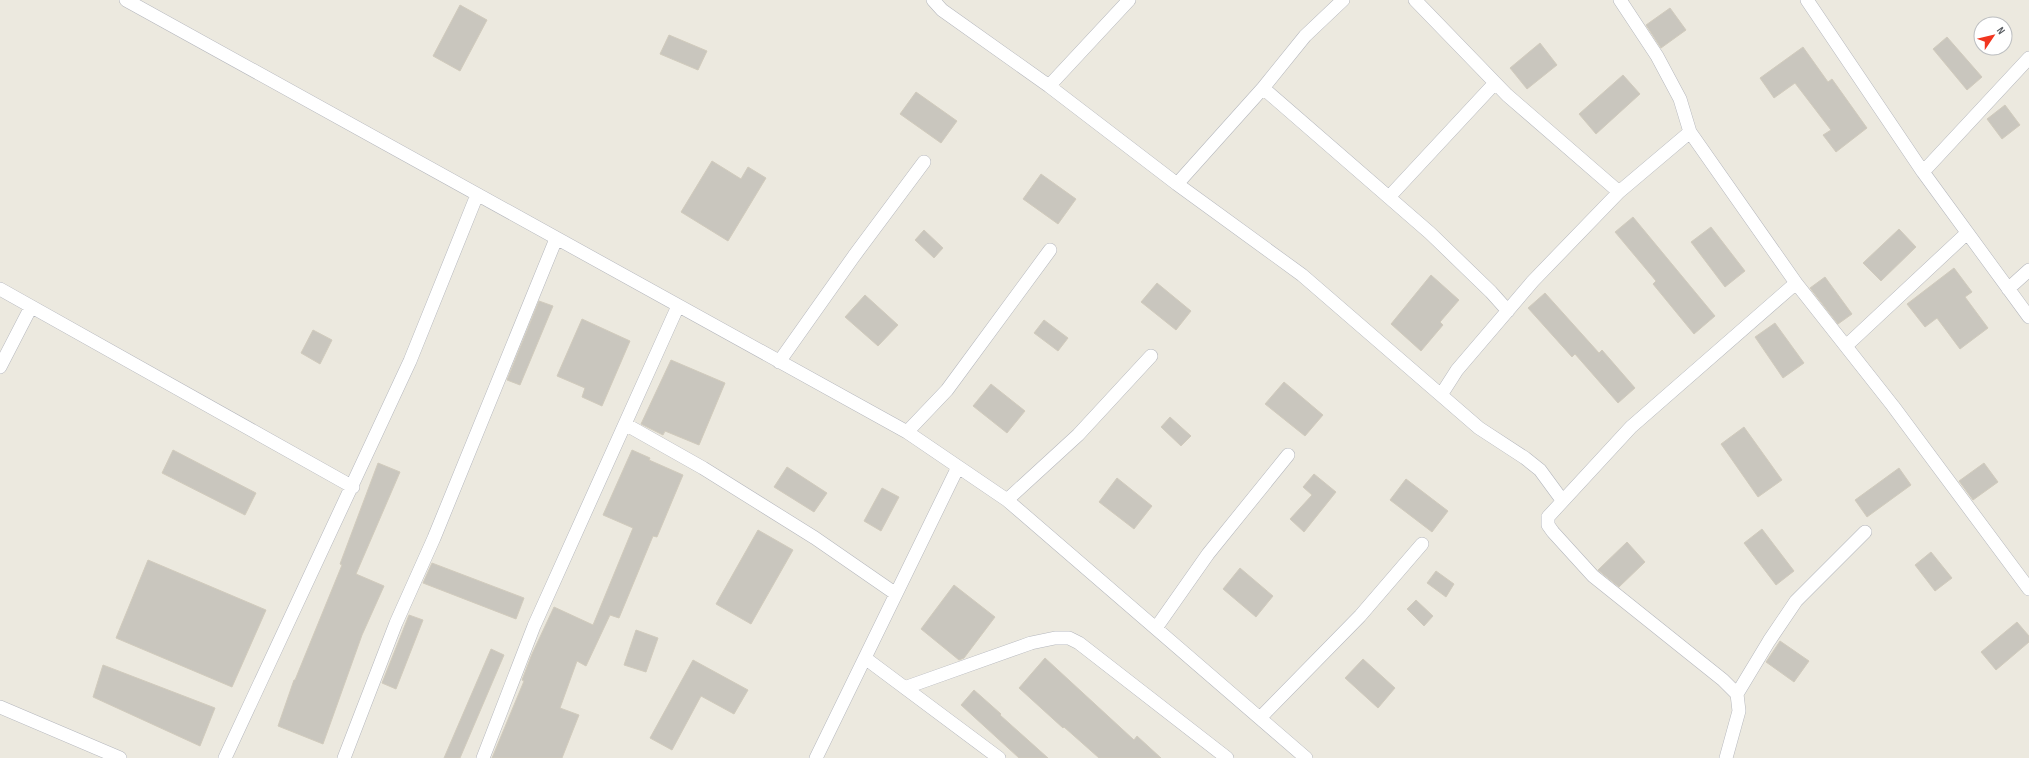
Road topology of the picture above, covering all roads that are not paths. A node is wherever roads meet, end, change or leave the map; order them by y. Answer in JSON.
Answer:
{"nodes":[{"id":1,"x":126,"y":0,"type":"edge"},
{"id":2,"x":933,"y":0,"type":"edge"},
{"id":3,"x":1129,"y":0,"type":"edge"},
{"id":4,"x":1343,"y":0,"type":"edge"},
{"id":5,"x":1415,"y":0,"type":"edge"},
{"id":6,"x":1620,"y":0,"type":"edge"},
{"id":7,"x":1807,"y":0,"type":"edge"},
{"id":8,"x":2029,"y":58,"type":"edge"},
{"id":9,"x":1495,"y":83,"type":"junction"},
{"id":10,"x":1049,"y":86,"type":"junction"},
{"id":11,"x":1263,"y":88,"type":"junction"},
{"id":12,"x":1690,"y":132,"type":"junction"},
{"id":13,"x":924,"y":162,"type":"dead end"},
{"id":14,"x":1923,"y":172,"type":"junction"},
{"id":15,"x":1177,"y":184,"type":"junction"},
{"id":16,"x":1620,"y":192,"type":"junction"},
{"id":17,"x":477,"y":195,"type":"junction"},
{"id":18,"x":1389,"y":197,"type":"junction"},
{"id":19,"x":1967,"y":233,"type":"junction"},
{"id":20,"x":556,"y":239,"type":"junction"},
{"id":21,"x":1050,"y":250,"type":"dead end"},
{"id":22,"x":2029,"y":270,"type":"edge"},
{"id":23,"x":1796,"y":283,"type":"junction"},
{"id":24,"x":0,"y":289,"type":"edge"},
{"id":25,"x":2008,"y":289,"type":"junction"},
{"id":26,"x":31,"y":306,"type":"junction"},
{"id":27,"x":678,"y":306,"type":"junction"},
{"id":28,"x":1508,"y":311,"type":"junction"},
{"id":29,"x":2029,"y":317,"type":"edge"},
{"id":30,"x":1846,"y":346,"type":"junction"},
{"id":31,"x":1151,"y":356,"type":"dead end"},
{"id":32,"x":779,"y":362,"type":"junction"},
{"id":33,"x":0,"y":367,"type":"edge"},
{"id":34,"x":1441,"y":395,"type":"junction"},
{"id":35,"x":625,"y":424,"type":"junction"},
{"id":36,"x":907,"y":432,"type":"junction"},
{"id":37,"x":1288,"y":455,"type":"dead end"},
{"id":38,"x":958,"y":467,"type":"junction"},
{"id":39,"x":353,"y":487,"type":"junction"},
{"id":40,"x":1007,"y":500,"type":"junction"},
{"id":41,"x":1562,"y":500,"type":"junction"},
{"id":42,"x":1865,"y":532,"type":"dead end"},
{"id":43,"x":1422,"y":544,"type":"dead end"},
{"id":44,"x":2029,"y":589,"type":"edge"},
{"id":45,"x":896,"y":594,"type":"junction"},
{"id":46,"x":1156,"y":628,"type":"junction"},
{"id":47,"x":865,"y":658,"type":"junction"},
{"id":48,"x":907,"y":687,"type":"junction"},
{"id":49,"x":1737,"y":694,"type":"junction"},
{"id":50,"x":0,"y":707,"type":"edge"},
{"id":51,"x":1260,"y":718,"type":"junction"},
{"id":52,"x":120,"y":758,"type":"edge"},
{"id":53,"x":225,"y":758,"type":"edge"},
{"id":54,"x":344,"y":758,"type":"edge"},
{"id":55,"x":483,"y":758,"type":"edge"},
{"id":56,"x":816,"y":758,"type":"edge"},
{"id":57,"x":999,"y":758,"type":"edge"},
{"id":58,"x":1227,"y":758,"type":"edge"},
{"id":59,"x":1306,"y":758,"type":"edge"},
{"id":60,"x":1726,"y":758,"type":"edge"}],
"edges":[{"from":1,"to":17,"type":"street"},
{"from":2,"to":10,"type":"street"},
{"from":3,"to":10,"type":"street"},
{"from":4,"to":11,"type":"street"},
{"from":5,"to":9,"type":"street"},
{"from":6,"to":12,"type":"street"},
{"from":7,"to":14,"type":"street"},
{"from":8,"to":14,"type":"street"},
{"from":9,"to":16,"type":"street"},
{"from":9,"to":18,"type":"street"},
{"from":10,"to":15,"type":"street"},
{"from":11,"to":15,"type":"street"},
{"from":11,"to":18,"type":"street"},
{"from":12,"to":16,"type":"street"},
{"from":12,"to":23,"type":"street"},
{"from":13,"to":32,"type":"street"},
{"from":14,"to":19,"type":"street"},
{"from":15,"to":34,"type":"street"},
{"from":16,"to":28,"type":"street"},
{"from":17,"to":20,"type":"street"},
{"from":17,"to":39,"type":"street"},
{"from":18,"to":28,"type":"street"},
{"from":19,"to":25,"type":"street"},
{"from":19,"to":30,"type":"street"},
{"from":20,"to":27,"type":"street"},
{"from":20,"to":54,"type":"street"},
{"from":21,"to":36,"type":"street"},
{"from":22,"to":25,"type":"street"},
{"from":23,"to":30,"type":"street"},
{"from":23,"to":41,"type":"street"},
{"from":24,"to":26,"type":"street"},
{"from":25,"to":29,"type":"street"},
{"from":26,"to":33,"type":"street"},
{"from":26,"to":39,"type":"street"},
{"from":27,"to":32,"type":"street"},
{"from":27,"to":35,"type":"street"},
{"from":28,"to":34,"type":"street"},
{"from":30,"to":44,"type":"street"},
{"from":31,"to":40,"type":"street"},
{"from":32,"to":36,"type":"street"},
{"from":34,"to":41,"type":"street"},
{"from":35,"to":45,"type":"street"},
{"from":35,"to":55,"type":"street"},
{"from":36,"to":38,"type":"street"},
{"from":37,"to":46,"type":"street"},
{"from":38,"to":40,"type":"street"},
{"from":38,"to":45,"type":"street"},
{"from":39,"to":53,"type":"street"},
{"from":40,"to":46,"type":"street"},
{"from":41,"to":49,"type":"street"},
{"from":42,"to":49,"type":"street"},
{"from":43,"to":51,"type":"street"},
{"from":45,"to":47,"type":"street"},
{"from":46,"to":51,"type":"street"},
{"from":47,"to":48,"type":"street"},
{"from":47,"to":56,"type":"street"},
{"from":48,"to":57,"type":"street"},
{"from":48,"to":58,"type":"street"},
{"from":49,"to":60,"type":"street"},
{"from":50,"to":52,"type":"street"},
{"from":51,"to":59,"type":"street"}]}
